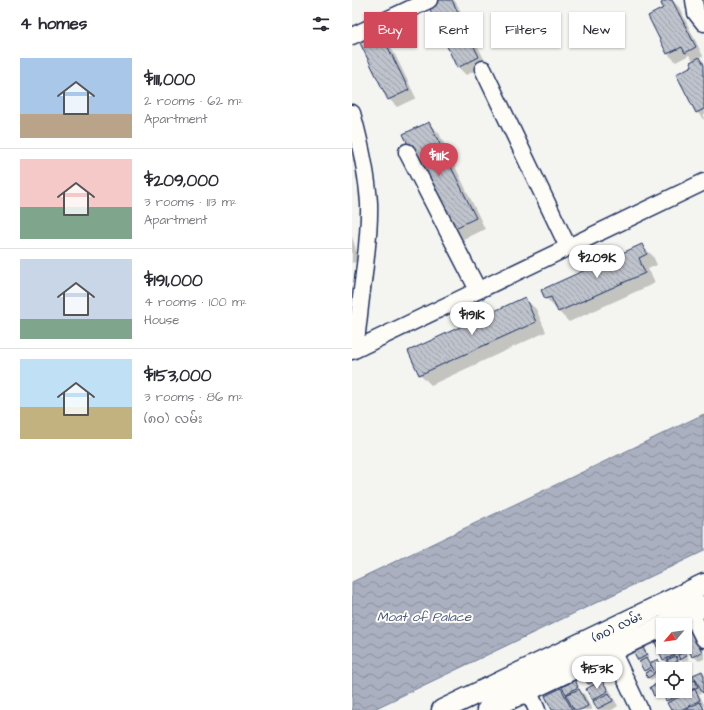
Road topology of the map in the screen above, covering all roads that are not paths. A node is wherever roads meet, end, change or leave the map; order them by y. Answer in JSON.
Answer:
{"nodes":[{"id":1,"x":429,"y":0,"type":"edge"},
{"id":2,"x":694,"y":0,"type":"edge"},
{"id":3,"x":704,"y":23,"type":"edge"},
{"id":4,"x":352,"y":36,"type":"edge"},
{"id":5,"x":483,"y":69,"type":"dead end"},
{"id":6,"x":352,"y":113,"type":"edge"},
{"id":7,"x":407,"y":152,"type":"dead end"},
{"id":8,"x":704,"y":182,"type":"edge"},
{"id":9,"x":568,"y":247,"type":"junction"},
{"id":10,"x":478,"y":290,"type":"junction"},
{"id":11,"x":354,"y":350,"type":"edge"},
{"id":12,"x":704,"y":584,"type":"edge"},
{"id":13,"x":697,"y":610,"type":"edge"},
{"id":14,"x":680,"y":618,"type":"edge"},
{"id":15,"x":656,"y":628,"type":"edge"},
{"id":16,"x":704,"y":639,"type":"edge"},
{"id":17,"x":608,"y":642,"type":"junction"},
{"id":18,"x":528,"y":690,"type":"junction"},
{"id":19,"x":442,"y":710,"type":"edge"},
{"id":20,"x":487,"y":710,"type":"edge"},
{"id":21,"x":537,"y":710,"type":"edge"},
{"id":22,"x":640,"y":710,"type":"edge"}],
"edges":[{"from":1,"to":4,"type":"street"},
{"from":2,"to":3,"type":"street"},
{"from":5,"to":9,"type":"street"},
{"from":6,"to":11,"type":"street"},
{"from":7,"to":10,"type":"street"},
{"from":8,"to":9,"type":"street"},
{"from":9,"to":10,"type":"street"},
{"from":10,"to":11,"type":"street"},
{"from":12,"to":17,"type":"main road","name":"(၈၀) လမ်း"},
{"from":13,"to":14,"type":"main road","name":"(၈၀) လမ်း"},
{"from":13,"to":16,"type":"street"},
{"from":15,"to":17,"type":"main road","name":"(၈၀) လမ်း"},
{"from":17,"to":18,"type":"main road","name":"(၈၀) လမ်း"},
{"from":17,"to":19,"type":"main road","name":"(၈၀) လမ်း"},
{"from":17,"to":22,"type":"street"},
{"from":18,"to":20,"type":"main road","name":"(၈၀) လမ်း"},
{"from":18,"to":21,"type":"street"}]}
